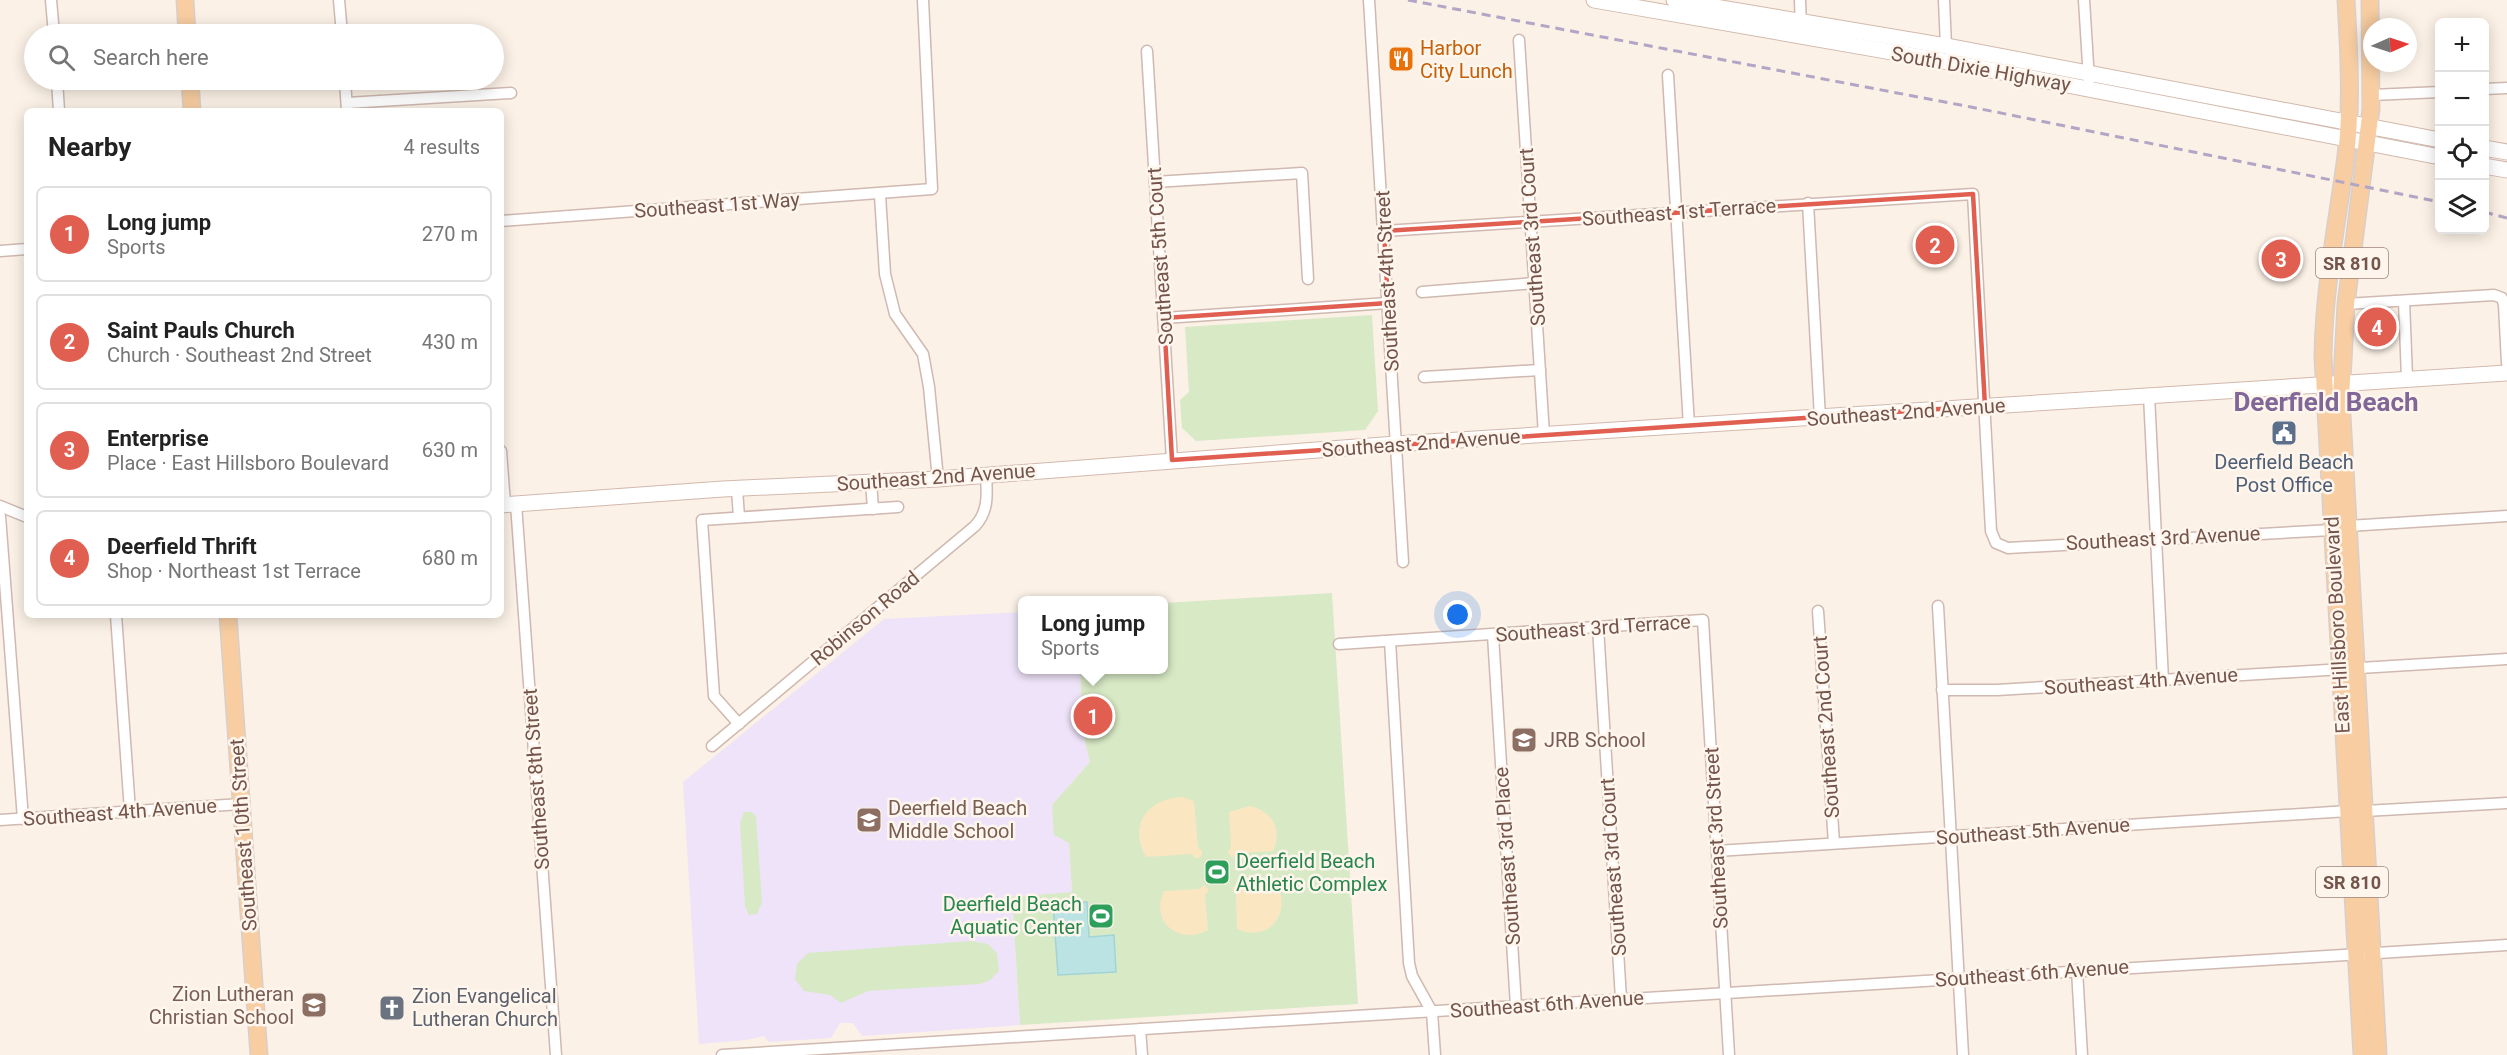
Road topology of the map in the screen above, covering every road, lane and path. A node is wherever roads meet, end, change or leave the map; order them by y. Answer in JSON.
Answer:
{"nodes":[{"id":1,"x":51,"y":0,"type":"edge"},
{"id":2,"x":184,"y":0,"type":"edge"},
{"id":3,"x":339,"y":0,"type":"edge"},
{"id":4,"x":923,"y":0,"type":"edge"},
{"id":5,"x":1370,"y":0,"type":"edge"},
{"id":6,"x":1594,"y":0,"type":"edge"},
{"id":7,"x":1674,"y":0,"type":"edge"},
{"id":8,"x":1800,"y":0,"type":"edge"},
{"id":9,"x":1944,"y":0,"type":"edge"},
{"id":10,"x":2084,"y":0,"type":"edge"},
{"id":11,"x":2346,"y":0,"type":"edge"},
{"id":12,"x":2370,"y":0,"type":"edge"},
{"id":13,"x":53,"y":24,"type":"edge"},
{"id":14,"x":186,"y":24,"type":"edge"},
{"id":15,"x":341,"y":24,"type":"edge"},
{"id":16,"x":1801,"y":30,"type":"junction"},
{"id":17,"x":1519,"y":40,"type":"dead end"},
{"id":18,"x":1946,"y":46,"type":"junction"},
{"id":19,"x":1147,"y":51,"type":"dead end"},
{"id":20,"x":2089,"y":73,"type":"junction"},
{"id":21,"x":1668,"y":75,"type":"dead end"},
{"id":22,"x":2507,"y":88,"type":"edge"},
{"id":23,"x":2090,"y":89,"type":"junction"},
{"id":24,"x":2489,"y":89,"type":"edge"},
{"id":25,"x":58,"y":90,"type":"edge"},
{"id":26,"x":191,"y":90,"type":"edge"},
{"id":27,"x":346,"y":90,"type":"edge"},
{"id":28,"x":2435,"y":92,"type":"edge"},
{"id":29,"x":511,"y":93,"type":"dead end"},
{"id":30,"x":2372,"y":95,"type":"junction"},
{"id":31,"x":347,"y":107,"type":"edge"},
{"id":32,"x":60,"y":108,"type":"edge"},
{"id":33,"x":192,"y":108,"type":"edge"},
{"id":34,"x":2347,"y":132,"type":"junction"},
{"id":35,"x":2369,"y":136,"type":"junction"},
{"id":36,"x":2435,"y":140,"type":"edge"},
{"id":37,"x":2489,"y":149,"type":"edge"},
{"id":38,"x":2507,"y":152,"type":"edge"},
{"id":39,"x":2435,"y":157,"type":"edge"},
{"id":40,"x":2489,"y":167,"type":"edge"},
{"id":41,"x":2507,"y":170,"type":"edge"},
{"id":42,"x":1155,"y":182,"type":"junction"},
{"id":43,"x":880,"y":195,"type":"junction"},
{"id":44,"x":1808,"y":203,"type":"junction"},
{"id":45,"x":1675,"y":213,"type":"junction"},
{"id":46,"x":504,"y":221,"type":"edge"},
{"id":47,"x":1532,"y":222,"type":"junction"},
{"id":48,"x":1384,"y":231,"type":"junction"},
{"id":49,"x":24,"y":249,"type":"edge"},
{"id":50,"x":0,"y":251,"type":"edge"},
{"id":51,"x":1308,"y":279,"type":"dead end"},
{"id":52,"x":1535,"y":283,"type":"junction"},
{"id":53,"x":1422,"y":292,"type":"dead end"},
{"id":54,"x":2404,"y":301,"type":"junction"},
{"id":55,"x":1388,"y":303,"type":"junction"},
{"id":56,"x":2346,"y":304,"type":"junction"},
{"id":57,"x":1164,"y":318,"type":"junction"},
{"id":58,"x":2507,"y":363,"type":"edge"},
{"id":59,"x":1540,"y":370,"type":"junction"},
{"id":60,"x":2507,"y":373,"type":"edge"},
{"id":61,"x":1424,"y":377,"type":"dead end"},
{"id":62,"x":2407,"y":378,"type":"junction"},
{"id":63,"x":2342,"y":382,"type":"junction"},
{"id":64,"x":2324,"y":383,"type":"junction"},
{"id":65,"x":2149,"y":395,"type":"junction"},
{"id":66,"x":1984,"y":406,"type":"junction"},
{"id":67,"x":1820,"y":418,"type":"junction"},
{"id":68,"x":1689,"y":426,"type":"junction"},
{"id":69,"x":1544,"y":435,"type":"junction"},
{"id":70,"x":1396,"y":444,"type":"junction"},
{"id":71,"x":1172,"y":460,"type":"junction"},
{"id":72,"x":986,"y":474,"type":"junction"},
{"id":73,"x":504,"y":478,"type":"edge"},
{"id":74,"x":938,"y":479,"type":"junction"},
{"id":75,"x":871,"y":481,"type":"junction"},
{"id":76,"x":737,"y":489,"type":"junction"},
{"id":77,"x":507,"y":505,"type":"edge"},
{"id":78,"x":0,"y":506,"type":"edge"},
{"id":79,"x":898,"y":507,"type":"dead end"},
{"id":80,"x":873,"y":509,"type":"junction"},
{"id":81,"x":0,"y":516,"type":"edge"},
{"id":82,"x":24,"y":516,"type":"edge"},
{"id":83,"x":2507,"y":516,"type":"edge"},
{"id":84,"x":739,"y":517,"type":"junction"},
{"id":85,"x":2348,"y":526,"type":"junction"},
{"id":86,"x":2331,"y":530,"type":"junction"},
{"id":87,"x":2155,"y":538,"type":"junction"},
{"id":88,"x":1403,"y":562,"type":"dead end"},
{"id":89,"x":1938,"y":606,"type":"dead end"},
{"id":90,"x":3,"y":610,"type":"edge"},
{"id":91,"x":1818,"y":611,"type":"dead end"},
{"id":92,"x":116,"y":618,"type":"edge"},
{"id":93,"x":228,"y":618,"type":"edge"},
{"id":94,"x":1703,"y":620,"type":"joint"},
{"id":95,"x":1598,"y":627,"type":"junction"},
{"id":96,"x":1493,"y":634,"type":"junction"},
{"id":97,"x":1390,"y":641,"type":"junction"},
{"id":98,"x":1339,"y":644,"type":"dead end"},
{"id":99,"x":2507,"y":659,"type":"edge"},
{"id":100,"x":2348,"y":668,"type":"junction"},
{"id":101,"x":2163,"y":680,"type":"junction"},
{"id":102,"x":1942,"y":690,"type":"junction"},
{"id":103,"x":738,"y":724,"type":"junction"},
{"id":104,"x":712,"y":746,"type":"dead end"},
{"id":105,"x":2507,"y":803,"type":"edge"},
{"id":106,"x":241,"y":804,"type":"junction"},
{"id":107,"x":130,"y":811,"type":"junction"},
{"id":108,"x":2356,"y":811,"type":"junction"},
{"id":109,"x":23,"y":819,"type":"junction"},
{"id":110,"x":0,"y":820,"type":"edge"},
{"id":111,"x":1951,"y":836,"type":"junction"},
{"id":112,"x":1834,"y":843,"type":"junction"},
{"id":113,"x":1717,"y":851,"type":"junction"},
{"id":114,"x":2507,"y":945,"type":"edge"},
{"id":115,"x":2364,"y":953,"type":"junction"},
{"id":116,"x":2077,"y":970,"type":"junction"},
{"id":117,"x":1959,"y":978,"type":"junction"},
{"id":118,"x":1725,"y":992,"type":"junction"},
{"id":119,"x":1621,"y":999,"type":"junction"},
{"id":120,"x":1516,"y":1006,"type":"junction"},
{"id":121,"x":1432,"y":1012,"type":"junction"},
{"id":122,"x":1140,"y":1029,"type":"junction"},
{"id":123,"x":849,"y":1051,"type":"edge"},
{"id":124,"x":259,"y":1055,"type":"edge"},
{"id":125,"x":556,"y":1055,"type":"edge"},
{"id":126,"x":722,"y":1055,"type":"edge"},
{"id":127,"x":1142,"y":1055,"type":"edge"},
{"id":128,"x":1435,"y":1055,"type":"edge"},
{"id":129,"x":1729,"y":1055,"type":"edge"},
{"id":130,"x":1963,"y":1055,"type":"edge"},
{"id":131,"x":2082,"y":1055,"type":"edge"},
{"id":132,"x":2362,"y":1055,"type":"edge"},
{"id":133,"x":2378,"y":1055,"type":"edge"}],
"edges":[{"from":1,"to":13,"type":"street"},
{"from":2,"to":14,"type":"main road"},
{"from":3,"to":15,"type":"street"},
{"from":4,"to":43,"type":"street","name":"Southeast 1st Way"},
{"from":5,"to":48,"type":"street","name":"Southeast 4th Street"},
{"from":6,"to":16,"type":"street","name":"South Dixie Highway"},
{"from":7,"to":16,"type":"street","name":"South Dixie Highway"},
{"from":8,"to":16,"type":"street"},
{"from":9,"to":18,"type":"street"},
{"from":10,"to":20,"type":"street"},
{"from":11,"to":34,"type":"main road","number":"SR 810"},
{"from":12,"to":30,"type":"main road","number":"SR 810"},
{"from":16,"to":18,"type":"street","name":"South Dixie Highway"},
{"from":16,"to":23,"type":"street","name":"South Dixie Highway"},
{"from":17,"to":47,"type":"street","name":"Southeast 3rd Court"},
{"from":18,"to":20,"type":"street","name":"South Dixie Highway"},
{"from":19,"to":42,"type":"street","name":"Southeast 5th Court"},
{"from":20,"to":23,"type":"street"},
{"from":20,"to":34,"type":"street","name":"South Dixie Highway"},
{"from":21,"to":45,"type":"street"},
{"from":22,"to":24,"type":"street"},
{"from":23,"to":34,"type":"street","name":"South Dixie Highway"},
{"from":25,"to":32,"type":"street"},
{"from":26,"to":33,"type":"main road"},
{"from":27,"to":31,"type":"street"},
{"from":28,"to":30,"type":"street"},
{"from":29,"to":31,"type":"street"},
{"from":30,"to":35,"type":"main road","number":"SR 810"},
{"from":34,"to":35,"type":"street","name":"South Dixie Highway"},
{"from":34,"to":64,"type":"main road","name":"East Hillsboro Boulevard","number":"SR 810"},
{"from":35,"to":36,"type":"street"},
{"from":35,"to":39,"type":"street"},
{"from":35,"to":56,"type":"main road","name":"East Hillsboro Boulevard","number":"SR 810"},
{"from":37,"to":38,"type":"street"},
{"from":40,"to":41,"type":"street"},
{"from":42,"to":51,"type":"street"},
{"from":42,"to":57,"type":"street","name":"Southeast 5th Court"},
{"from":43,"to":46,"type":"street","name":"Southeast 1st Way"},
{"from":43,"to":74,"type":"street"},
{"from":44,"to":45,"type":"street","name":"Southeast 1st Terrace"},
{"from":44,"to":66,"type":"street","name":"Southeast 1st Terrace"},
{"from":44,"to":67,"type":"street"},
{"from":45,"to":47,"type":"street","name":"Southeast 1st Terrace"},
{"from":45,"to":68,"type":"street"},
{"from":47,"to":48,"type":"street","name":"Southeast 1st Terrace"},
{"from":47,"to":52,"type":"street","name":"Southeast 3rd Court"},
{"from":48,"to":55,"type":"street","name":"Southeast 4th Street"},
{"from":49,"to":50,"type":"street"},
{"from":52,"to":53,"type":"street"},
{"from":52,"to":59,"type":"street","name":"Southeast 3rd Court"},
{"from":54,"to":56,"type":"street"},
{"from":54,"to":58,"type":"street"},
{"from":54,"to":62,"type":"street"},
{"from":55,"to":57,"type":"street"},
{"from":55,"to":70,"type":"street","name":"Southeast 4th Street"},
{"from":56,"to":63,"type":"main road","name":"East Hillsboro Boulevard","number":"SR 810"},
{"from":57,"to":71,"type":"street","name":"Southeast 5th Court"},
{"from":59,"to":61,"type":"street"},
{"from":59,"to":69,"type":"street","name":"Southeast 3rd Court"},
{"from":60,"to":62,"type":"street","name":"Southeast 2nd Avenue"},
{"from":62,"to":63,"type":"street","name":"Southeast 2nd Avenue"},
{"from":63,"to":64,"type":"street","name":"Southeast 2nd Avenue"},
{"from":63,"to":85,"type":"main road","name":"East Hillsboro Boulevard","number":"SR 810"},
{"from":64,"to":65,"type":"street","name":"Southeast 2nd Avenue"},
{"from":64,"to":86,"type":"main road","name":"East Hillsboro Boulevard","number":"SR 810"},
{"from":65,"to":66,"type":"street","name":"Southeast 2nd Avenue"},
{"from":65,"to":87,"type":"street"},
{"from":66,"to":67,"type":"street","name":"Southeast 2nd Avenue"},
{"from":66,"to":87,"type":"street","name":"Southeast 3rd Avenue"},
{"from":67,"to":68,"type":"street","name":"Southeast 2nd Avenue"},
{"from":68,"to":69,"type":"street","name":"Southeast 2nd Avenue"},
{"from":69,"to":70,"type":"street","name":"Southeast 2nd Avenue"},
{"from":70,"to":71,"type":"street","name":"Southeast 2nd Avenue"},
{"from":70,"to":88,"type":"street","name":"Southeast 4th Street"},
{"from":71,"to":72,"type":"street","name":"Southeast 2nd Avenue"},
{"from":72,"to":74,"type":"street","name":"Southeast 2nd Avenue"},
{"from":72,"to":103,"type":"street","name":"Robinson Road"},
{"from":73,"to":77,"type":"street","name":"Southeast 8th Street"},
{"from":74,"to":75,"type":"street","name":"Southeast 2nd Avenue"},
{"from":75,"to":76,"type":"street","name":"Southeast 2nd Avenue"},
{"from":75,"to":80,"type":"street"},
{"from":76,"to":77,"type":"street","name":"Southeast 2nd Avenue"},
{"from":76,"to":84,"type":"street"},
{"from":77,"to":125,"type":"street","name":"Southeast 8th Street"},
{"from":78,"to":82,"type":"street"},
{"from":79,"to":80,"type":"street"},
{"from":80,"to":84,"type":"street"},
{"from":81,"to":90,"type":"street"},
{"from":83,"to":85,"type":"street"},
{"from":84,"to":103,"type":"street"},
{"from":85,"to":100,"type":"main road","name":"East Hillsboro Boulevard","number":"SR 810"},
{"from":86,"to":87,"type":"street","name":"Southeast 3rd Avenue"},
{"from":86,"to":100,"type":"main road","name":"East Hillsboro Boulevard","number":"SR 810"},
{"from":87,"to":101,"type":"street"},
{"from":89,"to":102,"type":"street"},
{"from":90,"to":109,"type":"street"},
{"from":91,"to":112,"type":"street","name":"Southeast 2nd Court"},
{"from":92,"to":107,"type":"street"},
{"from":93,"to":106,"type":"main road","name":"Southeast 10th Street"},
{"from":94,"to":95,"type":"street","name":"Southeast 3rd Terrace"},
{"from":94,"to":113,"type":"street","name":"Southeast 3rd Street"},
{"from":95,"to":96,"type":"street","name":"Southeast 3rd Terrace"},
{"from":95,"to":119,"type":"street","name":"Southeast 3rd Court"},
{"from":96,"to":97,"type":"street","name":"Southeast 3rd Terrace"},
{"from":96,"to":120,"type":"street","name":"Southeast 3rd Place"},
{"from":97,"to":98,"type":"street","name":"Southeast 3rd Terrace"},
{"from":97,"to":121,"type":"street"},
{"from":99,"to":100,"type":"street","name":"Southeast 4th Avenue"},
{"from":100,"to":101,"type":"street","name":"Southeast 4th Avenue"},
{"from":100,"to":108,"type":"main road","name":"East Hillsboro Boulevard","number":"SR 810"},
{"from":101,"to":102,"type":"street","name":"Southeast 4th Avenue"},
{"from":102,"to":111,"type":"street"},
{"from":103,"to":104,"type":"street","name":"Robinson Road"},
{"from":105,"to":108,"type":"street","name":"Southeast 5th Avenue"},
{"from":106,"to":107,"type":"street","name":"Southeast 4th Avenue"},
{"from":106,"to":124,"type":"main road","name":"Southeast 10th Street"},
{"from":107,"to":109,"type":"street","name":"Southeast 4th Avenue"},
{"from":108,"to":111,"type":"street","name":"Southeast 5th Avenue"},
{"from":108,"to":115,"type":"main road","name":"East Hillsboro Boulevard","number":"SR 810"},
{"from":109,"to":110,"type":"street","name":"Southeast 4th Avenue"},
{"from":111,"to":112,"type":"street","name":"Southeast 5th Avenue"},
{"from":111,"to":117,"type":"street"},
{"from":112,"to":113,"type":"street","name":"Southeast 5th Avenue"},
{"from":113,"to":118,"type":"street","name":"Southeast 3rd Street"},
{"from":114,"to":115,"type":"street","name":"Southeast 6th Avenue"},
{"from":115,"to":116,"type":"street","name":"Southeast 6th Avenue"},
{"from":115,"to":132,"type":"main road","name":"East Hillsboro Boulevard","number":"SR 810"},
{"from":115,"to":133,"type":"main road","name":"East Hillsboro Boulevard","number":"SR 810"},
{"from":116,"to":117,"type":"street","name":"Southeast 6th Avenue"},
{"from":116,"to":131,"type":"street"},
{"from":117,"to":118,"type":"street","name":"Southeast 6th Avenue"},
{"from":117,"to":130,"type":"street"},
{"from":118,"to":119,"type":"street","name":"Southeast 6th Avenue"},
{"from":118,"to":129,"type":"street","name":"Southeast 3rd Street"},
{"from":119,"to":120,"type":"street","name":"Southeast 6th Avenue"},
{"from":120,"to":121,"type":"street","name":"Southeast 6th Avenue"},
{"from":121,"to":122,"type":"street","name":"Southeast 6th Avenue"},
{"from":121,"to":128,"type":"street"},
{"from":122,"to":123,"type":"street","name":"Southeast 6th Avenue"},
{"from":122,"to":127,"type":"street"},
{"from":123,"to":126,"type":"street","name":"Southeast 6th Avenue"}]}
